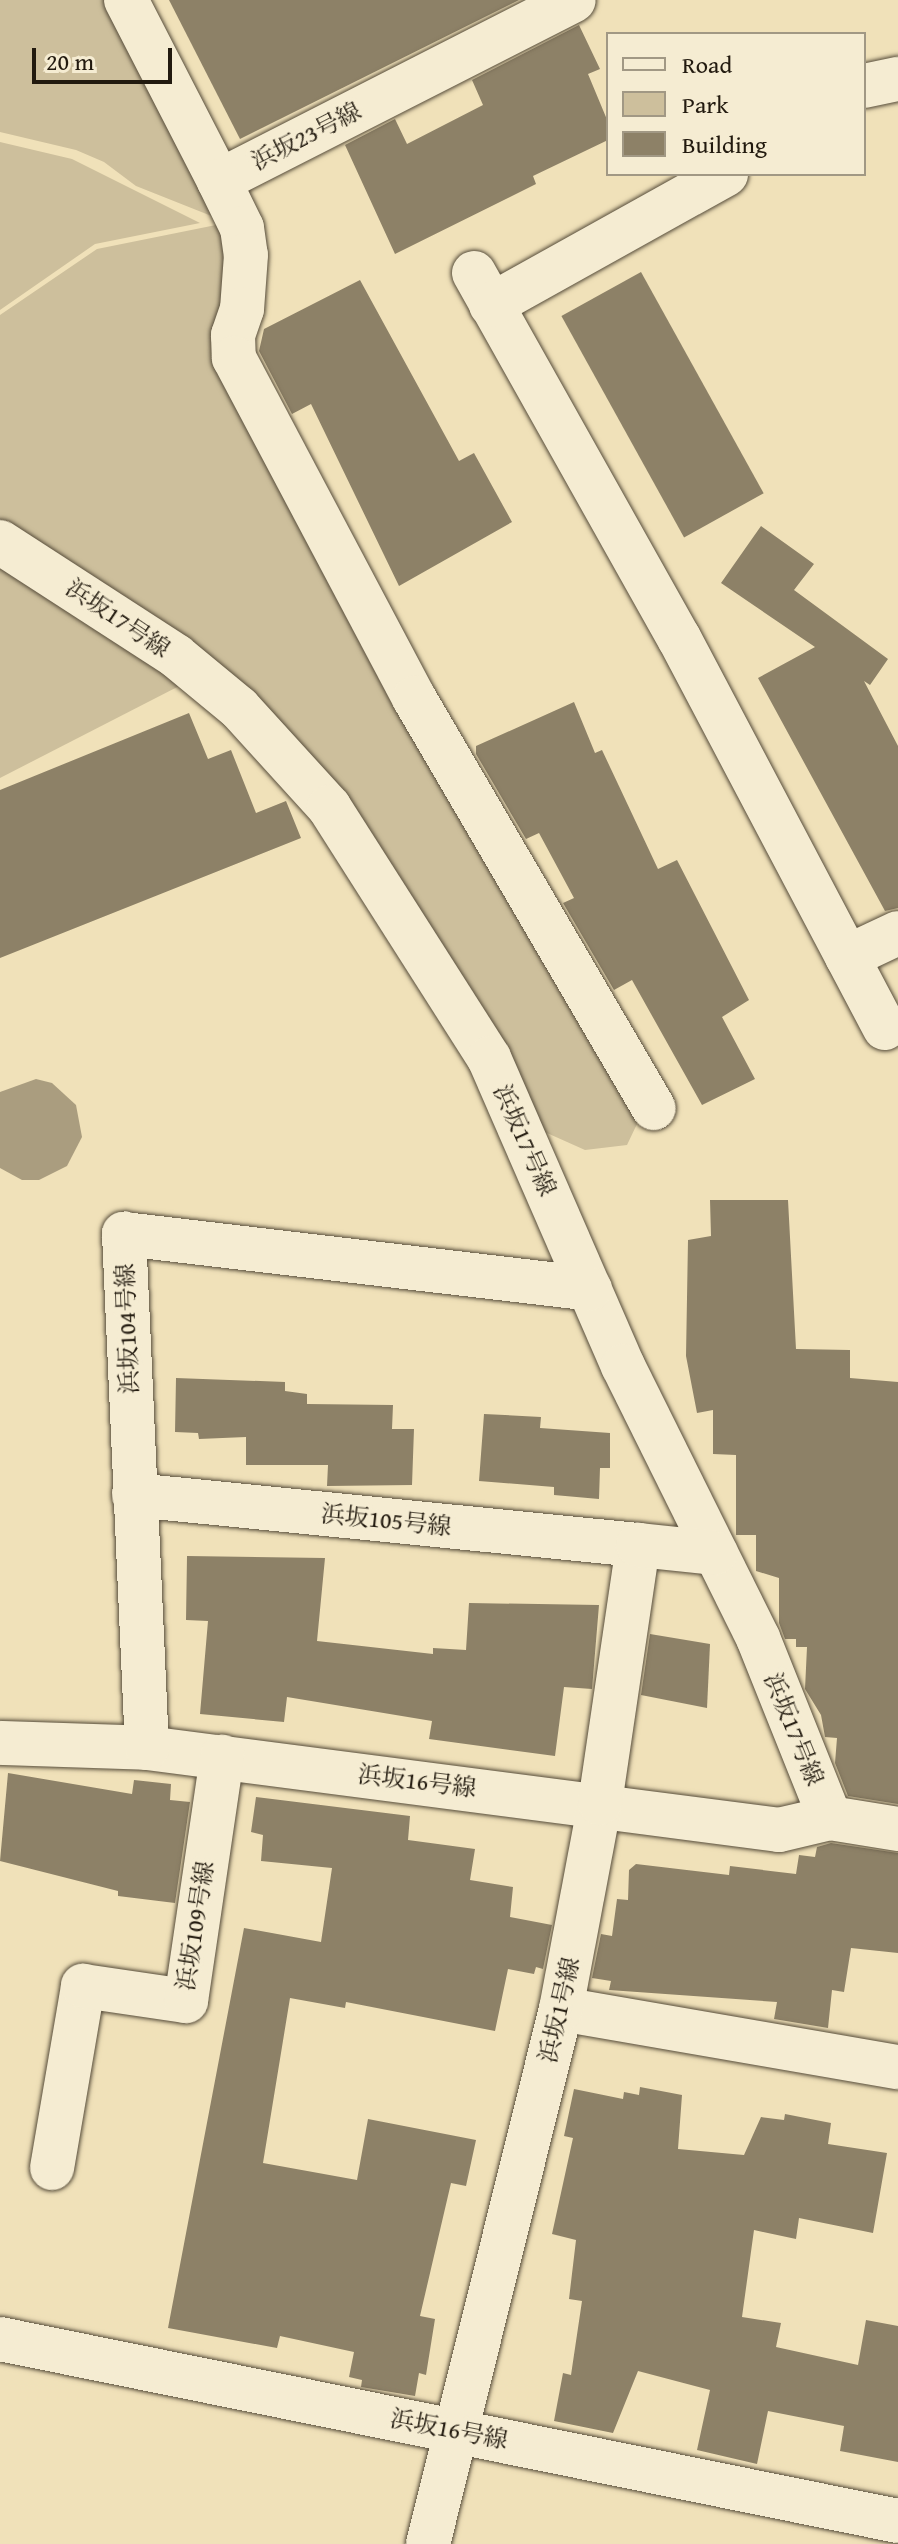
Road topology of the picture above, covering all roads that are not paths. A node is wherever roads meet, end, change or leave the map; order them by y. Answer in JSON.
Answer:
{"nodes":[{"id":1,"x":126,"y":0,"type":"edge"},
{"id":2,"x":574,"y":0,"type":"edge"},
{"id":3,"x":898,"y":79,"type":"edge"},
{"id":4,"x":866,"y":86,"type":"edge"},
{"id":5,"x":722,"y":176,"type":"edge"},
{"id":6,"x":219,"y":181,"type":"junction"},
{"id":7,"x":0,"y":542,"type":"edge"},
{"id":8,"x":898,"y":933,"type":"edge"},
{"id":9,"x":847,"y":957,"type":"junction"},
{"id":10,"x":885,"y":1028,"type":"dead end"},
{"id":11,"x":654,"y":1108,"type":"dead end"},
{"id":12,"x":590,"y":1289,"type":"junction"},
{"id":13,"x":134,"y":1495,"type":"junction"},
{"id":14,"x":638,"y":1545,"type":"junction"},
{"id":15,"x":716,"y":1553,"type":"junction"},
{"id":16,"x":0,"y":1743,"type":"edge"},
{"id":17,"x":147,"y":1748,"type":"junction"},
{"id":18,"x":222,"y":1757,"type":"junction"},
{"id":19,"x":600,"y":1803,"type":"junction"},
{"id":20,"x":830,"y":1818,"type":"junction"},
{"id":21,"x":898,"y":1829,"type":"edge"},
{"id":22,"x":561,"y":2009,"type":"junction"},
{"id":23,"x":898,"y":2067,"type":"edge"},
{"id":24,"x":52,"y":2168,"type":"dead end"},
{"id":25,"x":0,"y":2339,"type":"edge"},
{"id":26,"x":454,"y":2429,"type":"junction"},
{"id":27,"x":898,"y":2521,"type":"edge"},
{"id":28,"x":428,"y":2544,"type":"edge"}],
"edges":[{"from":1,"to":6,"type":"street"},
{"from":2,"to":6,"type":"street","name":"浜坂23号線"},
{"from":3,"to":4,"type":"street"},
{"from":5,"to":9,"type":"street"},
{"from":6,"to":11,"type":"street"},
{"from":7,"to":12,"type":"street","name":"浜坂17号線"},
{"from":8,"to":9,"type":"street"},
{"from":9,"to":10,"type":"street"},
{"from":12,"to":13,"type":"street","name":"浜坂104号線"},
{"from":12,"to":15,"type":"street","name":"浜坂17号線"},
{"from":13,"to":14,"type":"street","name":"浜坂105号線"},
{"from":13,"to":17,"type":"street","name":"浜坂104号線"},
{"from":14,"to":15,"type":"street"},
{"from":14,"to":19,"type":"street","name":"浜坂1号線"},
{"from":15,"to":20,"type":"street","name":"浜坂17号線"},
{"from":16,"to":17,"type":"street","name":"浜坂16号線"},
{"from":17,"to":18,"type":"street","name":"浜坂16号線"},
{"from":18,"to":19,"type":"street","name":"浜坂16号線"},
{"from":18,"to":24,"type":"street","name":"浜坂109号線"},
{"from":19,"to":20,"type":"street","name":"浜坂16号線"},
{"from":19,"to":22,"type":"street","name":"浜坂1号線"},
{"from":20,"to":21,"type":"street"},
{"from":22,"to":23,"type":"street"},
{"from":22,"to":26,"type":"street","name":"浜坂1号線"},
{"from":25,"to":26,"type":"street","name":"浜坂16号線"},
{"from":26,"to":27,"type":"street","name":"浜坂16号線"},
{"from":26,"to":28,"type":"street","name":"浜坂1号線"}]}
